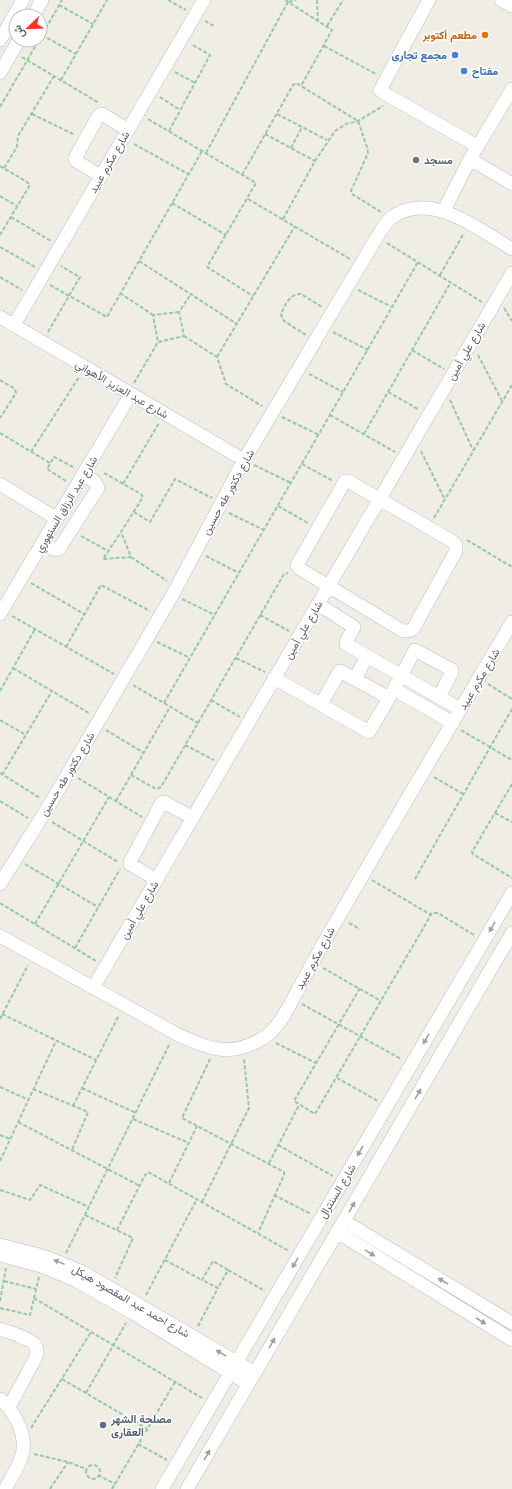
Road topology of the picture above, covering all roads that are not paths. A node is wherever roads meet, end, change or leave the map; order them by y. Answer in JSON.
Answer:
{"nodes":[{"id":1,"x":23,"y":0,"type":"edge"},
{"id":2,"x":204,"y":0,"type":"edge"},
{"id":3,"x":429,"y":0,"type":"edge"},
{"id":4,"x":501,"y":0,"type":"edge"},
{"id":5,"x":512,"y":6,"type":"edge"},
{"id":6,"x":0,"y":40,"type":"edge"},
{"id":7,"x":15,"y":48,"type":"edge"},
{"id":8,"x":0,"y":73,"type":"edge"},
{"id":9,"x":512,"y":89,"type":"edge"},
{"id":10,"x":126,"y":134,"type":"junction"},
{"id":11,"x":477,"y":146,"type":"junction"},
{"id":12,"x":470,"y":159,"type":"junction"},
{"id":13,"x":101,"y":176,"type":"junction"},
{"id":14,"x":512,"y":184,"type":"edge"},
{"id":15,"x":444,"y":210,"type":"junction"},
{"id":16,"x":512,"y":249,"type":"edge"},
{"id":17,"x":512,"y":272,"type":"edge"},
{"id":18,"x":0,"y":317,"type":"edge"},
{"id":19,"x":14,"y":325,"type":"junction"},
{"id":20,"x":130,"y":393,"type":"junction"},
{"id":21,"x":244,"y":460,"type":"junction"},
{"id":22,"x":86,"y":469,"type":"junction"},
{"id":23,"x":0,"y":484,"type":"edge"},
{"id":24,"x":380,"y":499,"type":"junction"},
{"id":25,"x":57,"y":519,"type":"junction"},
{"id":26,"x":42,"y":543,"type":"junction"},
{"id":27,"x":328,"y":586,"type":"junction"},
{"id":28,"x":318,"y":604,"type":"junction"},
{"id":29,"x":1,"y":612,"type":"edge"},
{"id":30,"x":512,"y":622,"type":"edge"},
{"id":31,"x":367,"y":656,"type":"junction"},
{"id":32,"x":401,"y":676,"type":"junction"},
{"id":33,"x":275,"y":678,"type":"junction"},
{"id":34,"x":355,"y":679,"type":"junction"},
{"id":35,"x":391,"y":694,"type":"junction"},
{"id":36,"x":439,"y":697,"type":"junction"},
{"id":37,"x":321,"y":704,"type":"junction"},
{"id":38,"x":460,"y":709,"type":"junction"},
{"id":39,"x":452,"y":723,"type":"junction"},
{"id":40,"x":193,"y":818,"type":"junction"},
{"id":41,"x":157,"y":880,"type":"junction"},
{"id":42,"x":0,"y":884,"type":"edge"},
{"id":43,"x":512,"y":893,"type":"edge"},
{"id":44,"x":512,"y":933,"type":"edge"},
{"id":45,"x":0,"y":936,"type":"edge"},
{"id":46,"x":93,"y":988,"type":"junction"},
{"id":47,"x":340,"y":1227,"type":"junction"},
{"id":48,"x":0,"y":1245,"type":"edge"},
{"id":49,"x":4,"y":1256,"type":"edge"},
{"id":50,"x":136,"y":1309,"type":"junction"},
{"id":51,"x":512,"y":1323,"type":"edge"},
{"id":52,"x":0,"y":1329,"type":"edge"},
{"id":53,"x":512,"y":1340,"type":"edge"},
{"id":54,"x":233,"y":1367,"type":"junction"},
{"id":55,"x":252,"y":1379,"type":"junction"},
{"id":56,"x":5,"y":1403,"type":"edge"},
{"id":57,"x":5,"y":1489,"type":"edge"},
{"id":58,"x":162,"y":1489,"type":"edge"},
{"id":59,"x":187,"y":1489,"type":"edge"}],
"edges":[{"from":1,"to":6,"type":"street"},
{"from":2,"to":10,"type":"street","name":"شارع مكرم عبيد"},
{"from":3,"to":11,"type":"street"},
{"from":4,"to":5,"type":"street"},
{"from":7,"to":8,"type":"street"},
{"from":9,"to":11,"type":"street"},
{"from":10,"to":13,"type":"street","name":"شارع مكرم عبيد"},
{"from":10,"to":13,"type":"street"},
{"from":11,"to":12,"type":"street"},
{"from":12,"to":14,"type":"street"},
{"from":12,"to":15,"type":"street"},
{"from":13,"to":19,"type":"street","name":"شارع مكرم عبيد"},
{"from":15,"to":16,"type":"street","name":"شارع دكتور طه حسين"},
{"from":15,"to":21,"type":"street","name":"شارع دكتور طه حسين"},
{"from":17,"to":24,"type":"street","name":"شارع علي أمين"},
{"from":18,"to":19,"type":"street","name":"شارع عبد العزيز الأهواني"},
{"from":19,"to":20,"type":"street","name":"شارع عبد العزيز الأهواني"},
{"from":20,"to":21,"type":"street","name":"شارع عبد العزيز الأهواني"},
{"from":20,"to":22,"type":"street","name":"شارع عبد الرزاق السنهوري"},
{"from":21,"to":42,"type":"street","name":"شارع دكتور طه حسين"},
{"from":22,"to":25,"type":"street","name":"شارع عبد الرزاق السنهوري"},
{"from":22,"to":26,"type":"street"},
{"from":23,"to":25,"type":"street"},
{"from":24,"to":27,"type":"street","name":"شارع علي أمين"},
{"from":24,"to":27,"type":"street"},
{"from":24,"to":27,"type":"street"},
{"from":25,"to":26,"type":"street","name":"شارع عبد الرزاق السنهوري"},
{"from":26,"to":29,"type":"street","name":"شارع عبد الرزاق السنهوري"},
{"from":27,"to":28,"type":"street","name":"شارع علي أمين"},
{"from":28,"to":31,"type":"street"},
{"from":28,"to":33,"type":"street","name":"شارع علي أمين"},
{"from":30,"to":38,"type":"street","name":"شارع مكرم عبيد"},
{"from":31,"to":32,"type":"street"},
{"from":31,"to":34,"type":"street"},
{"from":32,"to":35,"type":"street"},
{"from":32,"to":36,"type":"street"},
{"from":32,"to":36,"type":"street"},
{"from":33,"to":37,"type":"street"},
{"from":33,"to":40,"type":"street","name":"شارع علي أمين"},
{"from":34,"to":35,"type":"street"},
{"from":34,"to":37,"type":"street"},
{"from":35,"to":37,"type":"street"},
{"from":35,"to":39,"type":"street"},
{"from":36,"to":38,"type":"street"},
{"from":38,"to":39,"type":"street","name":"شارع مكرم عبيد"},
{"from":39,"to":46,"type":"street","name":"شارع مكرم عبيد"},
{"from":40,"to":41,"type":"street","name":"شارع علي أمين"},
{"from":40,"to":41,"type":"street"},
{"from":41,"to":46,"type":"street","name":"شارع علي أمين"},
{"from":43,"to":54,"type":"street","name":"شارع السنترال","one_way":true},
{"from":47,"to":44,"type":"street","name":"شارع السنترال","one_way":true},
{"from":45,"to":46,"type":"street","name":"شارع مكرم عبيد"},
{"from":51,"to":47,"type":"street","one_way":true},
{"from":47,"to":53,"type":"street","one_way":true},
{"from":55,"to":47,"type":"street","name":"شارع السنترال","one_way":true},
{"from":50,"to":48,"type":"street","name":"شارع احمد عبد المقصود هيكل","one_way":true},
{"from":49,"to":50,"type":"street","name":"شارع احمد عبد المقصود هيكل"},
{"from":50,"to":54,"type":"street","name":"شارع احمد عبد المقصود هيكل"},
{"from":54,"to":50,"type":"street","name":"شارع احمد عبد المقصود هيكل","one_way":true},
{"from":52,"to":56,"type":"street"},
{"from":54,"to":55,"type":"street","name":"شارع احمد عبد المقصود هيكل"},
{"from":54,"to":58,"type":"street","name":"شارع السنترال"},
{"from":59,"to":55,"type":"street","name":"شارع السنترال","one_way":true},
{"from":56,"to":57,"type":"street"}]}
